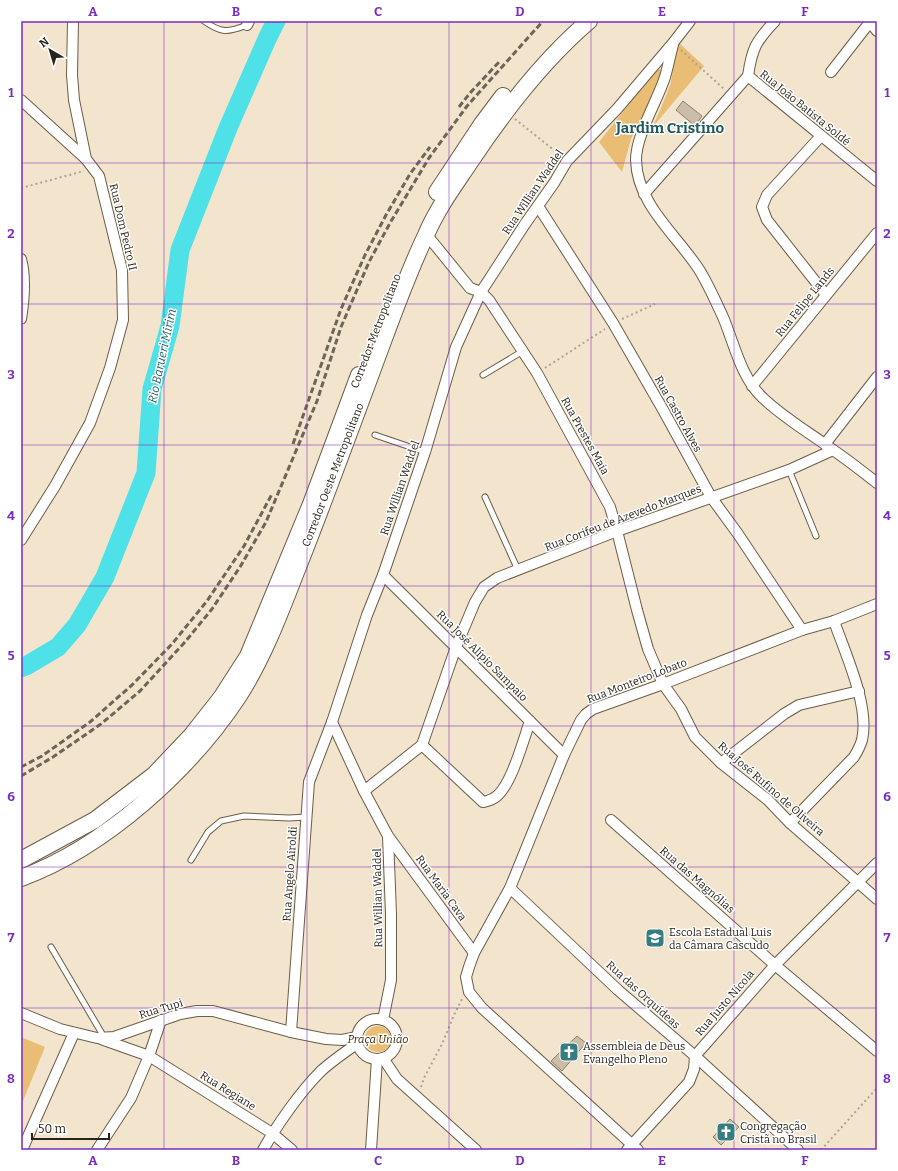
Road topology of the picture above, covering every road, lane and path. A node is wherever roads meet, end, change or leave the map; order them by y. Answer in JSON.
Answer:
{"nodes":[{"id":1,"x":73,"y":21,"type":"edge"},
{"id":2,"x":204,"y":21,"type":"edge"},
{"id":3,"x":574,"y":21,"type":"edge"},
{"id":4,"x":589,"y":21,"type":"edge"},
{"id":5,"x":690,"y":21,"type":"edge"},
{"id":6,"x":775,"y":21,"type":"edge"},
{"id":7,"x":870,"y":21,"type":"edge"},
{"id":8,"x":248,"y":23,"type":"edge"},
{"id":9,"x":877,"y":31,"type":"edge"},
{"id":10,"x":673,"y":44,"type":"junction"},
{"id":11,"x":831,"y":72,"type":"dead end"},
{"id":12,"x":748,"y":76,"type":"junction"},
{"id":13,"x":730,"y":95,"type":"junction"},
{"id":14,"x":21,"y":100,"type":"edge"},
{"id":15,"x":505,"y":111,"type":"junction"},
{"id":16,"x":821,"y":136,"type":"junction"},
{"id":17,"x":86,"y":160,"type":"junction"},
{"id":18,"x":567,"y":161,"type":"junction"},
{"id":19,"x":454,"y":165,"type":"junction"},
{"id":20,"x":92,"y":169,"type":"junction"},
{"id":21,"x":877,"y":181,"type":"edge"},
{"id":22,"x":21,"y":188,"type":"edge"},
{"id":23,"x":644,"y":194,"type":"junction"},
{"id":24,"x":538,"y":206,"type":"junction"},
{"id":25,"x":877,"y":233,"type":"edge"},
{"id":26,"x":426,"y":234,"type":"junction"},
{"id":27,"x":21,"y":259,"type":"edge"},
{"id":28,"x":481,"y":292,"type":"junction"},
{"id":29,"x":826,"y":295,"type":"junction"},
{"id":30,"x":655,"y":304,"type":"dead end"},
{"id":31,"x":21,"y":319,"type":"edge"},
{"id":32,"x":613,"y":323,"type":"junction"},
{"id":33,"x":523,"y":351,"type":"junction"},
{"id":34,"x":537,"y":373,"type":"junction"},
{"id":35,"x":483,"y":375,"type":"dead end"},
{"id":36,"x":877,"y":377,"type":"edge"},
{"id":37,"x":752,"y":386,"type":"junction"},
{"id":38,"x":375,"y":435,"type":"dead end"},
{"id":39,"x":829,"y":447,"type":"junction"},
{"id":40,"x":425,"y":452,"type":"junction"},
{"id":41,"x":788,"y":470,"type":"junction"},
{"id":42,"x":877,"y":483,"type":"edge"},
{"id":43,"x":485,"y":497,"type":"dead end"},
{"id":44,"x":711,"y":497,"type":"junction"},
{"id":45,"x":617,"y":531,"type":"junction"},
{"id":46,"x":816,"y":536,"type":"dead end"},
{"id":47,"x":21,"y":540,"type":"edge"},
{"id":48,"x":518,"y":570,"type":"junction"},
{"id":49,"x":383,"y":575,"type":"junction"},
{"id":50,"x":877,"y":604,"type":"edge"},
{"id":51,"x":834,"y":621,"type":"junction"},
{"id":52,"x":802,"y":630,"type":"junction"},
{"id":53,"x":456,"y":647,"type":"junction"},
{"id":54,"x":663,"y":684,"type":"junction"},
{"id":55,"x":859,"y":691,"type":"junction"},
{"id":56,"x":530,"y":721,"type":"junction"},
{"id":57,"x":332,"y":722,"type":"junction"},
{"id":58,"x":422,"y":745,"type":"junction"},
{"id":59,"x":564,"y":755,"type":"junction"},
{"id":60,"x":721,"y":763,"type":"junction"},
{"id":61,"x":364,"y":791,"type":"junction"},
{"id":62,"x":306,"y":817,"type":"junction"},
{"id":63,"x":611,"y":820,"type":"dead end"},
{"id":64,"x":790,"y":823,"type":"junction"},
{"id":65,"x":388,"y":836,"type":"junction"},
{"id":66,"x":21,"y":860,"type":"edge"},
{"id":67,"x":191,"y":860,"type":"dead end"},
{"id":68,"x":877,"y":863,"type":"edge"},
{"id":69,"x":21,"y":878,"type":"edge"},
{"id":70,"x":858,"y":882,"type":"junction"},
{"id":71,"x":510,"y":888,"type":"junction"},
{"id":72,"x":877,"y":899,"type":"edge"},
{"id":73,"x":51,"y":947,"type":"dead end"},
{"id":74,"x":474,"y":953,"type":"junction"},
{"id":75,"x":775,"y":965,"type":"junction"},
{"id":76,"x":469,"y":992,"type":"junction"},
{"id":77,"x":21,"y":1013,"type":"edge"},
{"id":78,"x":161,"y":1020,"type":"junction"},
{"id":79,"x":383,"y":1020,"type":"junction"},
{"id":80,"x":291,"y":1032,"type":"junction"},
{"id":81,"x":74,"y":1033,"type":"junction"},
{"id":82,"x":100,"y":1038,"type":"junction"},
{"id":83,"x":357,"y":1040,"type":"junction"},
{"id":84,"x":877,"y":1051,"type":"edge"},
{"id":85,"x":149,"y":1056,"type":"junction"},
{"id":86,"x":695,"y":1056,"type":"junction"},
{"id":87,"x":380,"y":1059,"type":"junction"},
{"id":88,"x":877,"y":1088,"type":"edge"},
{"id":89,"x":418,"y":1098,"type":"junction"},
{"id":90,"x":272,"y":1133,"type":"junction"},
{"id":91,"x":633,"y":1148,"type":"edge"},
{"id":92,"x":22,"y":1150,"type":"edge"},
{"id":93,"x":97,"y":1150,"type":"edge"},
{"id":94,"x":263,"y":1150,"type":"edge"},
{"id":95,"x":292,"y":1150,"type":"edge"},
{"id":96,"x":371,"y":1150,"type":"edge"},
{"id":97,"x":476,"y":1150,"type":"edge"},
{"id":98,"x":798,"y":1150,"type":"edge"},
{"id":99,"x":821,"y":1150,"type":"edge"}],
"edges":[{"from":1,"to":17,"type":"street","name":"Rua Dom Pedro II"},
{"from":2,"to":8,"type":"lane"},
{"from":3,"to":19,"type":"main road","name":"Corredor Metropolitano"},
{"from":4,"to":15,"type":"main road","name":"Corredor Oeste Metropolitano"},
{"from":5,"to":10,"type":"street","name":"Rua Willian Waddel"},
{"from":6,"to":12,"type":"street"},
{"from":7,"to":9,"type":"street"},
{"from":7,"to":11,"type":"street"},
{"from":10,"to":13,"type":"path"},
{"from":10,"to":18,"type":"street","name":"Rua Willian Waddel"},
{"from":10,"to":23,"type":"street"},
{"from":12,"to":13,"type":"street","name":"Rua João Batista Soldé"},
{"from":12,"to":16,"type":"street","name":"Rua João Batista Soldé"},
{"from":13,"to":23,"type":"street","name":"Rua João Batista Soldé"},
{"from":14,"to":17,"type":"street"},
{"from":15,"to":18,"type":"path"},
{"from":15,"to":26,"type":"main road","name":"Corredor Oeste Metropolitano"},
{"from":16,"to":21,"type":"street","name":"Rua João Batista Soldé"},
{"from":16,"to":29,"type":"street"},
{"from":17,"to":20,"type":"street","name":"Rua Dom Pedro II"},
{"from":18,"to":24,"type":"street","name":"Rua Willian Waddel"},
{"from":19,"to":26,"type":"main road"},
{"from":19,"to":66,"type":"main road","name":"Corredor Metropolitano"},
{"from":20,"to":22,"type":"path"},
{"from":20,"to":47,"type":"street","name":"Rua Dom Pedro II"},
{"from":23,"to":37,"type":"street"},
{"from":24,"to":28,"type":"street","name":"Rua Willian Waddel"},
{"from":24,"to":32,"type":"street","name":"Rua Castro Alves"},
{"from":25,"to":29,"type":"street","name":"Rua Felipe Lands"},
{"from":26,"to":28,"type":"street","name":"Rua Prestes Maia"},
{"from":26,"to":69,"type":"main road","name":"Corredor Oeste Metropolitano"},
{"from":27,"to":31,"type":"street"},
{"from":28,"to":33,"type":"street","name":"Rua Prestes Maia"},
{"from":28,"to":40,"type":"street","name":"Rua Willian Waddel"},
{"from":29,"to":37,"type":"street","name":"Rua Felipe Lands"},
{"from":30,"to":32,"type":"path"},
{"from":32,"to":34,"type":"path"},
{"from":32,"to":44,"type":"street","name":"Rua Castro Alves"},
{"from":33,"to":34,"type":"street","name":"Rua Prestes Maia"},
{"from":33,"to":35,"type":"lane"},
{"from":34,"to":45,"type":"street","name":"Rua Prestes Maia"},
{"from":36,"to":39,"type":"street","name":"Rua Corifeu de Azevedo Marques"},
{"from":37,"to":39,"type":"street"},
{"from":38,"to":40,"type":"lane"},
{"from":39,"to":41,"type":"street","name":"Rua Corifeu de Azevedo Marques"},
{"from":39,"to":42,"type":"street"},
{"from":40,"to":49,"type":"street","name":"Rua Willian Waddel"},
{"from":41,"to":44,"type":"street","name":"Rua Corifeu de Azevedo Marques"},
{"from":41,"to":46,"type":"lane"},
{"from":43,"to":48,"type":"lane"},
{"from":44,"to":45,"type":"street","name":"Rua Corifeu de Azevedo Marques"},
{"from":44,"to":52,"type":"street","name":"Rua Castro Alves"},
{"from":45,"to":48,"type":"street","name":"Rua Corifeu de Azevedo Marques"},
{"from":45,"to":54,"type":"street","name":"Rua Prestes Maia"},
{"from":48,"to":53,"type":"street","name":"Rua Corifeu de Azevedo Marques"},
{"from":49,"to":53,"type":"street","name":"Rua José Alípio Sampaio"},
{"from":49,"to":57,"type":"street","name":"Rua Willian Waddel"},
{"from":50,"to":51,"type":"street","name":"Rua Monteiro Lobato"},
{"from":51,"to":52,"type":"street","name":"Rua Monteiro Lobato"},
{"from":51,"to":55,"type":"street"},
{"from":52,"to":54,"type":"street","name":"Rua Monteiro Lobato"},
{"from":53,"to":56,"type":"street","name":"Rua José Alípio Sampaio"},
{"from":53,"to":58,"type":"street","name":"Rua Corifeu de Azevedo Marques"},
{"from":54,"to":59,"type":"street","name":"Rua Monteiro Lobato"},
{"from":54,"to":60,"type":"street","name":"Rua José Rufino de Oliveira"},
{"from":55,"to":60,"type":"street"},
{"from":55,"to":64,"type":"street"},
{"from":56,"to":58,"type":"street"},
{"from":56,"to":59,"type":"street","name":"Rua José Alípio Sampaio"},
{"from":57,"to":61,"type":"street","name":"Rua Willian Waddel"},
{"from":57,"to":62,"type":"street","name":"Rua Angelo Airoldi"},
{"from":58,"to":61,"type":"street"},
{"from":59,"to":71,"type":"street","name":"Rua Monteiro Lobato"},
{"from":60,"to":64,"type":"street","name":"Rua José Rufino de Oliveira"},
{"from":61,"to":65,"type":"street","name":"Rua Willian Waddel"},
{"from":62,"to":67,"type":"lane"},
{"from":62,"to":80,"type":"street","name":"Rua Angelo Airoldi"},
{"from":63,"to":75,"type":"street","name":"Rua das Magnólias"},
{"from":64,"to":70,"type":"street","name":"Rua José Rufino de Oliveira"},
{"from":65,"to":74,"type":"street","name":"Rua Maria Cava"},
{"from":65,"to":79,"type":"street","name":"Rua Willian Waddel"},
{"from":68,"to":70,"type":"street","name":"Rua Justo Nicola"},
{"from":70,"to":72,"type":"street","name":"Rua José Rufino de Oliveira"},
{"from":70,"to":75,"type":"street","name":"Rua Justo Nicola"},
{"from":71,"to":74,"type":"street","name":"Rua Monteiro Lobato"},
{"from":71,"to":86,"type":"street","name":"Rua das Orquídeas"},
{"from":73,"to":82,"type":"lane"},
{"from":74,"to":76,"type":"street","name":"Rua Monteiro Lobato"},
{"from":75,"to":84,"type":"street","name":"Rua das Magnólias"},
{"from":75,"to":86,"type":"street","name":"Rua Justo Nicola"},
{"from":76,"to":89,"type":"path"},
{"from":76,"to":91,"type":"street"},
{"from":77,"to":81,"type":"street","name":"Rua Tupi"},
{"from":78,"to":80,"type":"street","name":"Rua Tupi"},
{"from":78,"to":82,"type":"street","name":"Rua Tupi"},
{"from":78,"to":85,"type":"street"},
{"from":79,"to":83,"type":"street"},
{"from":79,"to":87,"type":"street"},
{"from":80,"to":83,"type":"street","name":"Rua Tupi"},
{"from":81,"to":82,"type":"street","name":"Rua Tupi"},
{"from":81,"to":92,"type":"street"},
{"from":82,"to":85,"type":"street","name":"Rua Regiane"},
{"from":83,"to":87,"type":"street"},
{"from":83,"to":90,"type":"street"},
{"from":85,"to":90,"type":"street","name":"Rua Regiane"},
{"from":85,"to":93,"type":"street"},
{"from":86,"to":91,"type":"street"},
{"from":86,"to":98,"type":"street","name":"Rua das Orquídeas"},
{"from":87,"to":89,"type":"street"},
{"from":87,"to":96,"type":"street"},
{"from":88,"to":99,"type":"path"},
{"from":89,"to":97,"type":"street"},
{"from":90,"to":94,"type":"street"},
{"from":90,"to":95,"type":"street","name":"Rua Regiane"}]}
